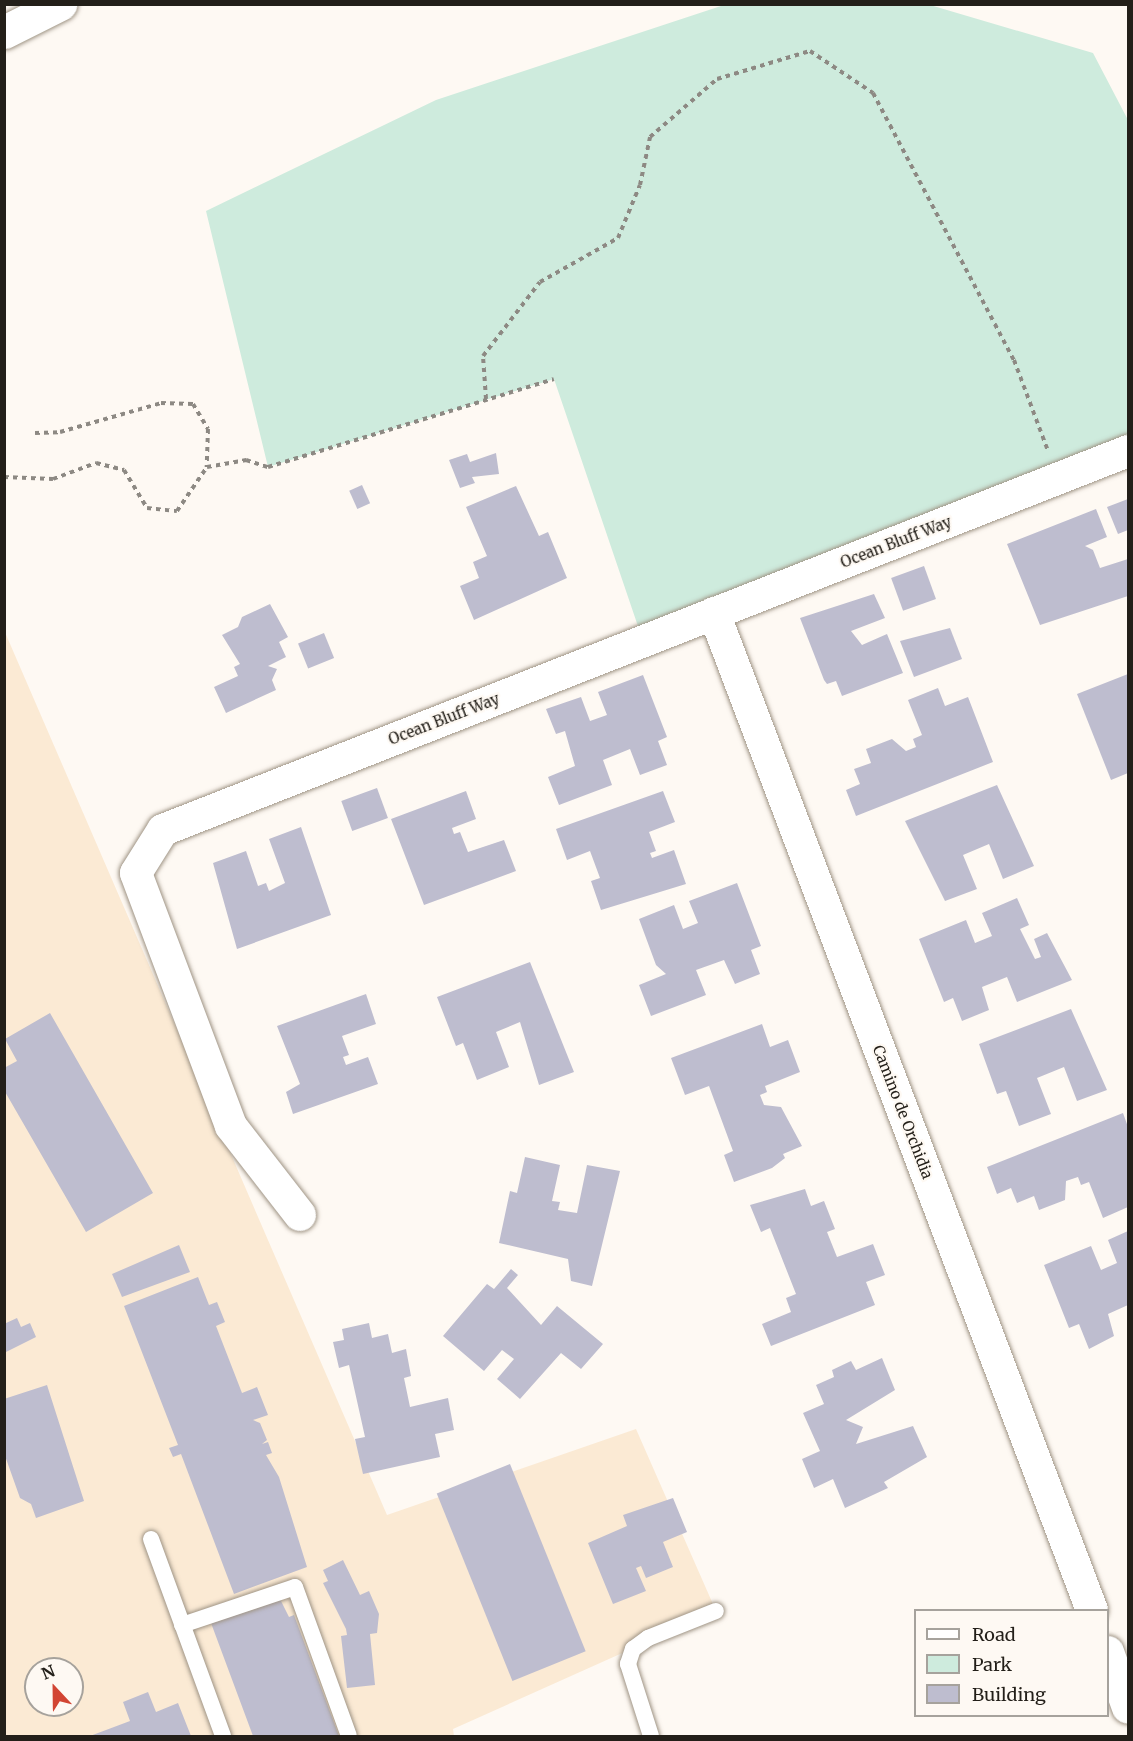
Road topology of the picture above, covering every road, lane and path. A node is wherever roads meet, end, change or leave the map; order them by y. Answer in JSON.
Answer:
{"nodes":[{"id":1,"x":60,"y":4,"type":"edge"},
{"id":2,"x":4,"y":32,"type":"edge"},
{"id":3,"x":554,"y":379,"type":"dead end"},
{"id":4,"x":486,"y":399,"type":"junction"},
{"id":5,"x":35,"y":433,"type":"dead end"},
{"id":6,"x":1128,"y":451,"type":"edge"},
{"id":7,"x":207,"y":467,"type":"junction"},
{"id":8,"x":4,"y":477,"type":"edge"},
{"id":9,"x":1058,"y":478,"type":"junction"},
{"id":10,"x":714,"y":613,"type":"junction"},
{"id":11,"x":300,"y":1215,"type":"dead end"},
{"id":12,"x":151,"y":1539,"type":"dead end"},
{"id":13,"x":1091,"y":1609,"type":"edge"},
{"id":14,"x":716,"y":1611,"type":"dead end"},
{"id":15,"x":182,"y":1624,"type":"junction"},
{"id":16,"x":1109,"y":1657,"type":"edge"},
{"id":17,"x":1128,"y":1708,"type":"edge"},
{"id":18,"x":223,"y":1737,"type":"edge"},
{"id":19,"x":350,"y":1737,"type":"edge"},
{"id":20,"x":651,"y":1737,"type":"edge"}],
"edges":[{"from":1,"to":2,"type":"main road"},
{"from":3,"to":4,"type":"path"},
{"from":4,"to":7,"type":"path"},
{"from":4,"to":9,"type":"path"},
{"from":5,"to":7,"type":"path"},
{"from":6,"to":9,"type":"street","name":"Ocean Bluff Way"},
{"from":7,"to":8,"type":"path"},
{"from":9,"to":10,"type":"street","name":"Ocean Bluff Way"},
{"from":10,"to":11,"type":"street","name":"Ocean Bluff Way"},
{"from":10,"to":13,"type":"street","name":"Camino de Orchidia"},
{"from":12,"to":15,"type":"lane"},
{"from":14,"to":20,"type":"lane"},
{"from":15,"to":18,"type":"lane"},
{"from":15,"to":19,"type":"lane"},
{"from":16,"to":17,"type":"street"}]}
